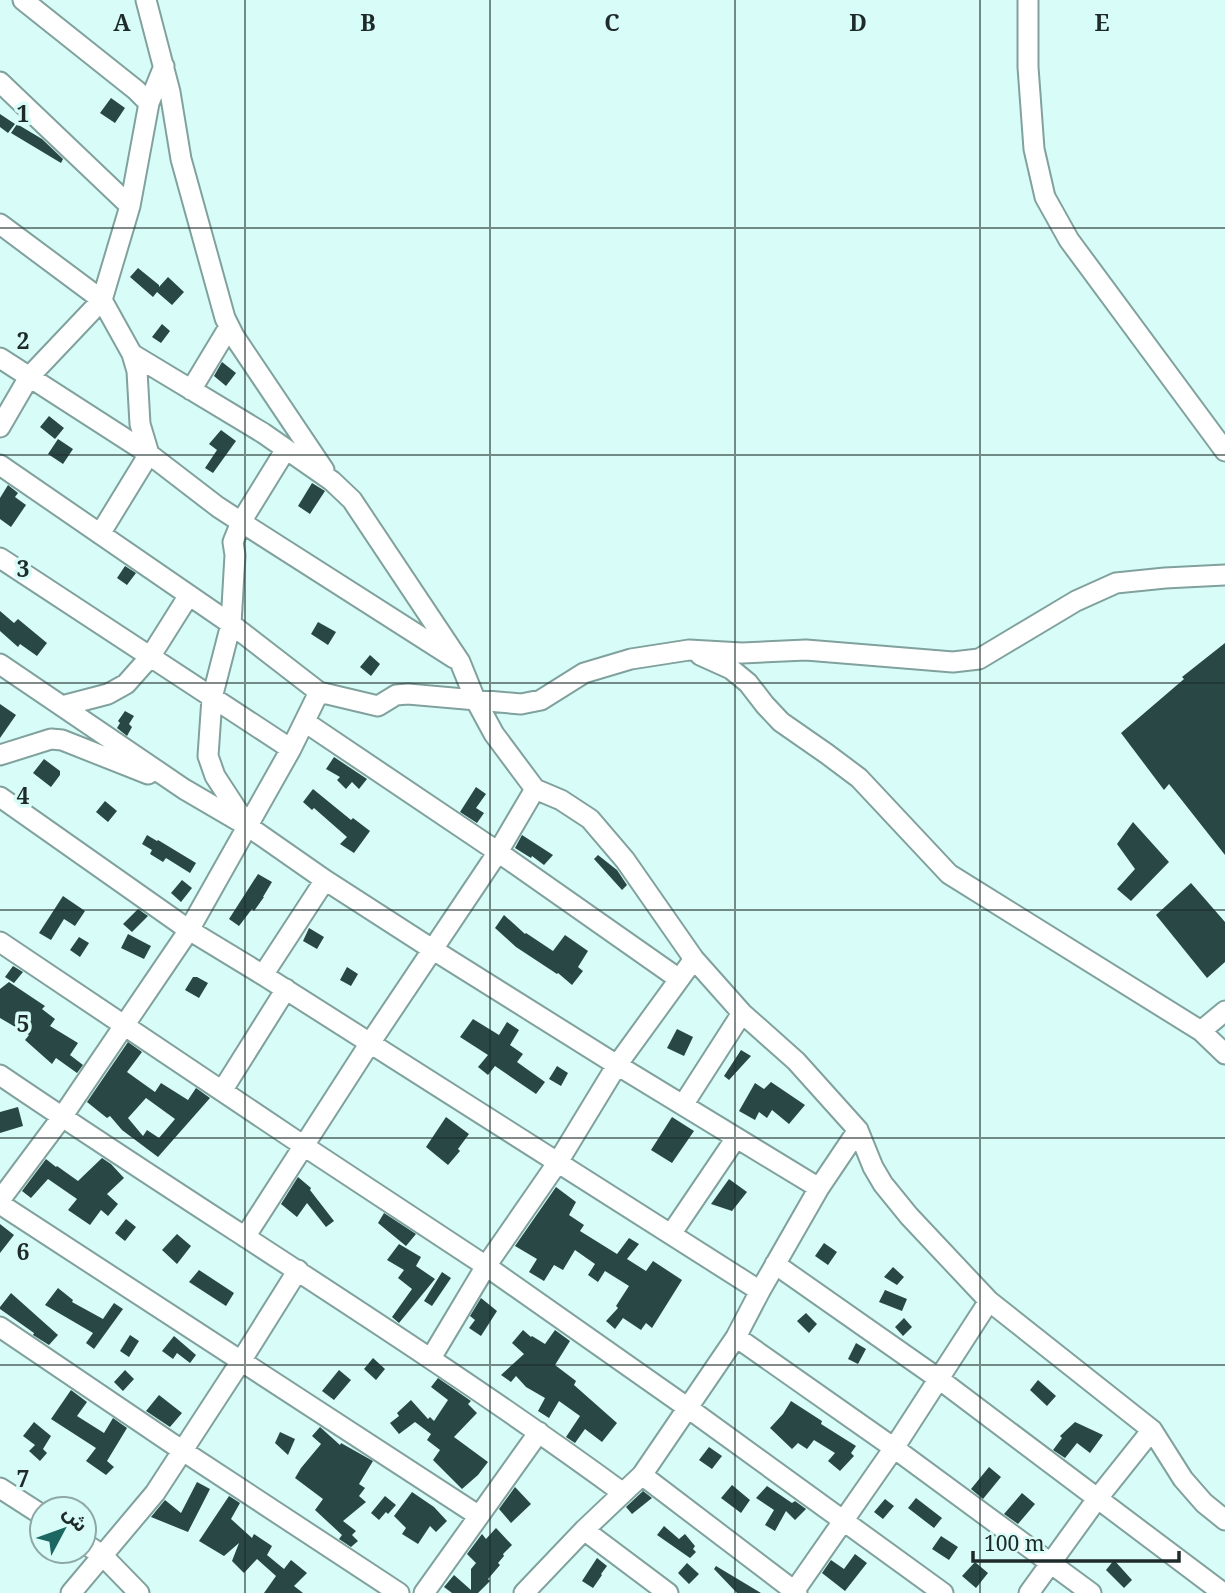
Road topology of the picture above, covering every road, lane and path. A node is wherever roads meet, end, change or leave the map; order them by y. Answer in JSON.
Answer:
{"nodes":[{"id":1,"x":23,"y":0,"type":"edge"},
{"id":2,"x":146,"y":0,"type":"edge"},
{"id":3,"x":1028,"y":0,"type":"edge"},
{"id":4,"x":164,"y":66,"type":"junction"},
{"id":5,"x":0,"y":82,"type":"edge"},
{"id":6,"x":149,"y":103,"type":"junction"},
{"id":7,"x":130,"y":206,"type":"junction"},
{"id":8,"x":0,"y":225,"type":"edge"},
{"id":9,"x":102,"y":300,"type":"junction"},
{"id":10,"x":229,"y":327,"type":"junction"},
{"id":11,"x":132,"y":354,"type":"junction"},
{"id":12,"x":0,"y":358,"type":"edge"},
{"id":13,"x":29,"y":377,"type":"junction"},
{"id":14,"x":191,"y":390,"type":"junction"},
{"id":15,"x":0,"y":427,"type":"edge"},
{"id":16,"x":286,"y":449,"type":"junction"},
{"id":17,"x":1225,"y":451,"type":"edge"},
{"id":18,"x":149,"y":454,"type":"junction"},
{"id":19,"x":0,"y":465,"type":"edge"},
{"id":20,"x":331,"y":481,"type":"junction"},
{"id":21,"x":241,"y":522,"type":"junction"},
{"id":22,"x":100,"y":534,"type":"junction"},
{"id":23,"x":0,"y":558,"type":"edge"},
{"id":24,"x":1225,"y":575,"type":"edge"},
{"id":25,"x":189,"y":595,"type":"junction"},
{"id":26,"x":231,"y":624,"type":"junction"},
{"id":27,"x":689,"y":650,"type":"junction"},
{"id":28,"x":150,"y":657,"type":"junction"},
{"id":29,"x":460,"y":662,"type":"junction"},
{"id":30,"x":0,"y":664,"type":"edge"},
{"id":31,"x":319,"y":692,"type":"junction"},
{"id":32,"x":212,"y":698,"type":"junction"},
{"id":33,"x":475,"y":699,"type":"junction"},
{"id":34,"x":62,"y":706,"type":"junction"},
{"id":35,"x":305,"y":722,"type":"junction"},
{"id":36,"x":291,"y":749,"type":"junction"},
{"id":37,"x":0,"y":755,"type":"edge"},
{"id":38,"x":184,"y":789,"type":"junction"},
{"id":39,"x":536,"y":789,"type":"junction"},
{"id":40,"x":0,"y":797,"type":"edge"},
{"id":41,"x":249,"y":827,"type":"junction"},
{"id":42,"x":498,"y":852,"type":"junction"},
{"id":43,"x":325,"y":880,"type":"junction"},
{"id":44,"x":189,"y":930,"type":"junction"},
{"id":45,"x":0,"y":942,"type":"edge"},
{"id":46,"x":432,"y":949,"type":"junction"},
{"id":47,"x":694,"y":959,"type":"junction"},
{"id":48,"x":263,"y":975,"type":"junction"},
{"id":49,"x":679,"y":979,"type":"junction"},
{"id":50,"x":286,"y":989,"type":"junction"},
{"id":51,"x":1225,"y":1011,"type":"edge"},
{"id":52,"x":742,"y":1013,"type":"junction"},
{"id":53,"x":124,"y":1024,"type":"junction"},
{"id":54,"x":1201,"y":1031,"type":"junction"},
{"id":55,"x":370,"y":1043,"type":"junction"},
{"id":56,"x":1225,"y":1054,"type":"edge"},
{"id":57,"x":617,"y":1065,"type":"junction"},
{"id":58,"x":0,"y":1075,"type":"edge"},
{"id":59,"x":222,"y":1091,"type":"junction"},
{"id":60,"x":682,"y":1105,"type":"junction"},
{"id":61,"x":62,"y":1117,"type":"junction"},
{"id":62,"x":858,"y":1130,"type":"junction"},
{"id":63,"x":736,"y":1138,"type":"junction"},
{"id":64,"x":304,"y":1146,"type":"junction"},
{"id":65,"x":558,"y":1162,"type":"junction"},
{"id":66,"x":819,"y":1188,"type":"junction"},
{"id":67,"x":1,"y":1197,"type":"edge"},
{"id":68,"x":671,"y":1234,"type":"junction"},
{"id":69,"x":246,"y":1237,"type":"junction"},
{"id":70,"x":775,"y":1264,"type":"junction"},
{"id":71,"x":486,"y":1266,"type":"junction"},
{"id":72,"x":298,"y":1270,"type":"junction"},
{"id":73,"x":760,"y":1291,"type":"junction"},
{"id":74,"x":989,"y":1301,"type":"junction"},
{"id":75,"x":0,"y":1327,"type":"edge"},
{"id":76,"x":736,"y":1337,"type":"junction"},
{"id":77,"x":431,"y":1358,"type":"junction"},
{"id":78,"x":241,"y":1361,"type":"junction"},
{"id":79,"x":939,"y":1379,"type":"junction"},
{"id":80,"x":688,"y":1408,"type":"junction"},
{"id":81,"x":1152,"y":1430,"type":"junction"},
{"id":82,"x":539,"y":1432,"type":"junction"},
{"id":83,"x":894,"y":1448,"type":"junction"},
{"id":84,"x":183,"y":1451,"type":"junction"},
{"id":85,"x":642,"y":1475,"type":"junction"},
{"id":86,"x":0,"y":1488,"type":"edge"},
{"id":87,"x":623,"y":1493,"type":"junction"},
{"id":88,"x":1097,"y":1499,"type":"junction"},
{"id":89,"x":28,"y":1506,"type":"edge"},
{"id":90,"x":479,"y":1516,"type":"junction"},
{"id":91,"x":1225,"y":1520,"type":"edge"},
{"id":92,"x":844,"y":1521,"type":"junction"},
{"id":93,"x":584,"y":1530,"type":"junction"},
{"id":94,"x":98,"y":1552,"type":"edge"},
{"id":95,"x":102,"y":1555,"type":"junction"},
{"id":96,"x":1050,"y":1563,"type":"junction"},
{"id":97,"x":795,"y":1592,"type":"edge"},
{"id":98,"x":71,"y":1593,"type":"edge"},
{"id":99,"x":139,"y":1593,"type":"edge"},
{"id":100,"x":399,"y":1593,"type":"edge"},
{"id":101,"x":424,"y":1593,"type":"edge"},
{"id":102,"x":524,"y":1593,"type":"edge"},
{"id":103,"x":668,"y":1593,"type":"edge"},
{"id":104,"x":943,"y":1593,"type":"edge"},
{"id":105,"x":1029,"y":1593,"type":"edge"},
{"id":106,"x":1091,"y":1593,"type":"edge"},
{"id":107,"x":1223,"y":1593,"type":"edge"}],
"edges":[{"from":1,"to":6,"type":"street"},
{"from":2,"to":4,"type":"street"},
{"from":3,"to":17,"type":"street"},
{"from":4,"to":6,"type":"street"},
{"from":4,"to":10,"type":"street"},
{"from":5,"to":7,"type":"street"},
{"from":6,"to":7,"type":"street"},
{"from":7,"to":9,"type":"street"},
{"from":8,"to":9,"type":"street"},
{"from":9,"to":11,"type":"street"},
{"from":9,"to":13,"type":"street"},
{"from":10,"to":14,"type":"street"},
{"from":10,"to":20,"type":"street"},
{"from":11,"to":14,"type":"street"},
{"from":11,"to":18,"type":"street"},
{"from":12,"to":13,"type":"street"},
{"from":13,"to":15,"type":"street"},
{"from":13,"to":18,"type":"street"},
{"from":14,"to":16,"type":"street"},
{"from":16,"to":20,"type":"street"},
{"from":16,"to":21,"type":"street"},
{"from":18,"to":21,"type":"street"},
{"from":18,"to":22,"type":"street"},
{"from":19,"to":22,"type":"street"},
{"from":20,"to":29,"type":"street"},
{"from":21,"to":26,"type":"street"},
{"from":21,"to":29,"type":"street"},
{"from":22,"to":25,"type":"street"},
{"from":23,"to":28,"type":"street"},
{"from":24,"to":27,"type":"street"},
{"from":25,"to":26,"type":"street"},
{"from":25,"to":28,"type":"street"},
{"from":26,"to":31,"type":"street"},
{"from":26,"to":32,"type":"street"},
{"from":27,"to":33,"type":"street"},
{"from":27,"to":54,"type":"street"},
{"from":28,"to":32,"type":"street"},
{"from":28,"to":34,"type":"street"},
{"from":29,"to":33,"type":"street"},
{"from":30,"to":34,"type":"street"},
{"from":31,"to":33,"type":"street"},
{"from":31,"to":35,"type":"street"},
{"from":32,"to":36,"type":"street"},
{"from":32,"to":41,"type":"street"},
{"from":33,"to":39,"type":"street"},
{"from":34,"to":38,"type":"street"},
{"from":35,"to":36,"type":"street"},
{"from":35,"to":42,"type":"street"},
{"from":36,"to":41,"type":"street"},
{"from":37,"to":38,"type":"street"},
{"from":38,"to":41,"type":"street"},
{"from":39,"to":42,"type":"street"},
{"from":39,"to":47,"type":"street"},
{"from":40,"to":44,"type":"street"},
{"from":41,"to":43,"type":"street"},
{"from":41,"to":44,"type":"street"},
{"from":42,"to":46,"type":"street"},
{"from":42,"to":49,"type":"street"},
{"from":43,"to":46,"type":"street"},
{"from":43,"to":48,"type":"street"},
{"from":44,"to":48,"type":"street"},
{"from":44,"to":53,"type":"street"},
{"from":45,"to":53,"type":"street"},
{"from":46,"to":55,"type":"street"},
{"from":46,"to":57,"type":"street"},
{"from":47,"to":49,"type":"street"},
{"from":47,"to":52,"type":"street"},
{"from":48,"to":50,"type":"street"},
{"from":49,"to":57,"type":"street"},
{"from":50,"to":55,"type":"street"},
{"from":50,"to":59,"type":"street"},
{"from":51,"to":54,"type":"street"},
{"from":52,"to":60,"type":"street"},
{"from":52,"to":62,"type":"street"},
{"from":53,"to":59,"type":"street"},
{"from":53,"to":61,"type":"street"},
{"from":54,"to":56,"type":"street"},
{"from":55,"to":64,"type":"street"},
{"from":55,"to":65,"type":"street"},
{"from":57,"to":60,"type":"street"},
{"from":57,"to":65,"type":"street"},
{"from":58,"to":61,"type":"street"},
{"from":59,"to":64,"type":"street"},
{"from":60,"to":63,"type":"street"},
{"from":61,"to":67,"type":"street"},
{"from":61,"to":69,"type":"street"},
{"from":62,"to":66,"type":"street"},
{"from":62,"to":74,"type":"street"},
{"from":63,"to":66,"type":"street"},
{"from":63,"to":68,"type":"street"},
{"from":64,"to":69,"type":"street"},
{"from":64,"to":71,"type":"street"},
{"from":65,"to":68,"type":"street"},
{"from":65,"to":71,"type":"street"},
{"from":66,"to":70,"type":"street"},
{"from":67,"to":78,"type":"street"},
{"from":68,"to":73,"type":"street"},
{"from":69,"to":72,"type":"street"},
{"from":70,"to":73,"type":"street"},
{"from":70,"to":79,"type":"street"},
{"from":71,"to":77,"type":"street"},
{"from":71,"to":80,"type":"street"},
{"from":72,"to":77,"type":"street"},
{"from":72,"to":78,"type":"street"},
{"from":73,"to":76,"type":"street"},
{"from":74,"to":79,"type":"street"},
{"from":74,"to":81,"type":"street"},
{"from":75,"to":84,"type":"street"},
{"from":76,"to":80,"type":"street"},
{"from":76,"to":83,"type":"street"},
{"from":77,"to":82,"type":"street"},
{"from":78,"to":84,"type":"street"},
{"from":78,"to":90,"type":"street"},
{"from":79,"to":83,"type":"street"},
{"from":79,"to":88,"type":"street"},
{"from":80,"to":85,"type":"street"},
{"from":80,"to":92,"type":"street"},
{"from":81,"to":88,"type":"street"},
{"from":81,"to":91,"type":"street"},
{"from":82,"to":87,"type":"street"},
{"from":82,"to":90,"type":"street"},
{"from":83,"to":92,"type":"street"},
{"from":83,"to":96,"type":"street"},
{"from":84,"to":95,"type":"street"},
{"from":84,"to":100,"type":"street"},
{"from":85,"to":87,"type":"street"},
{"from":85,"to":97,"type":"street"},
{"from":86,"to":89,"type":"street"},
{"from":87,"to":93,"type":"street"},
{"from":88,"to":96,"type":"street"},
{"from":88,"to":107,"type":"street"},
{"from":90,"to":101,"type":"street"},
{"from":92,"to":97,"type":"street"},
{"from":92,"to":104,"type":"street"},
{"from":93,"to":102,"type":"street"},
{"from":93,"to":103,"type":"street"},
{"from":94,"to":95,"type":"street"},
{"from":95,"to":98,"type":"street"},
{"from":95,"to":99,"type":"street"},
{"from":96,"to":105,"type":"street"},
{"from":96,"to":106,"type":"street"}]}
